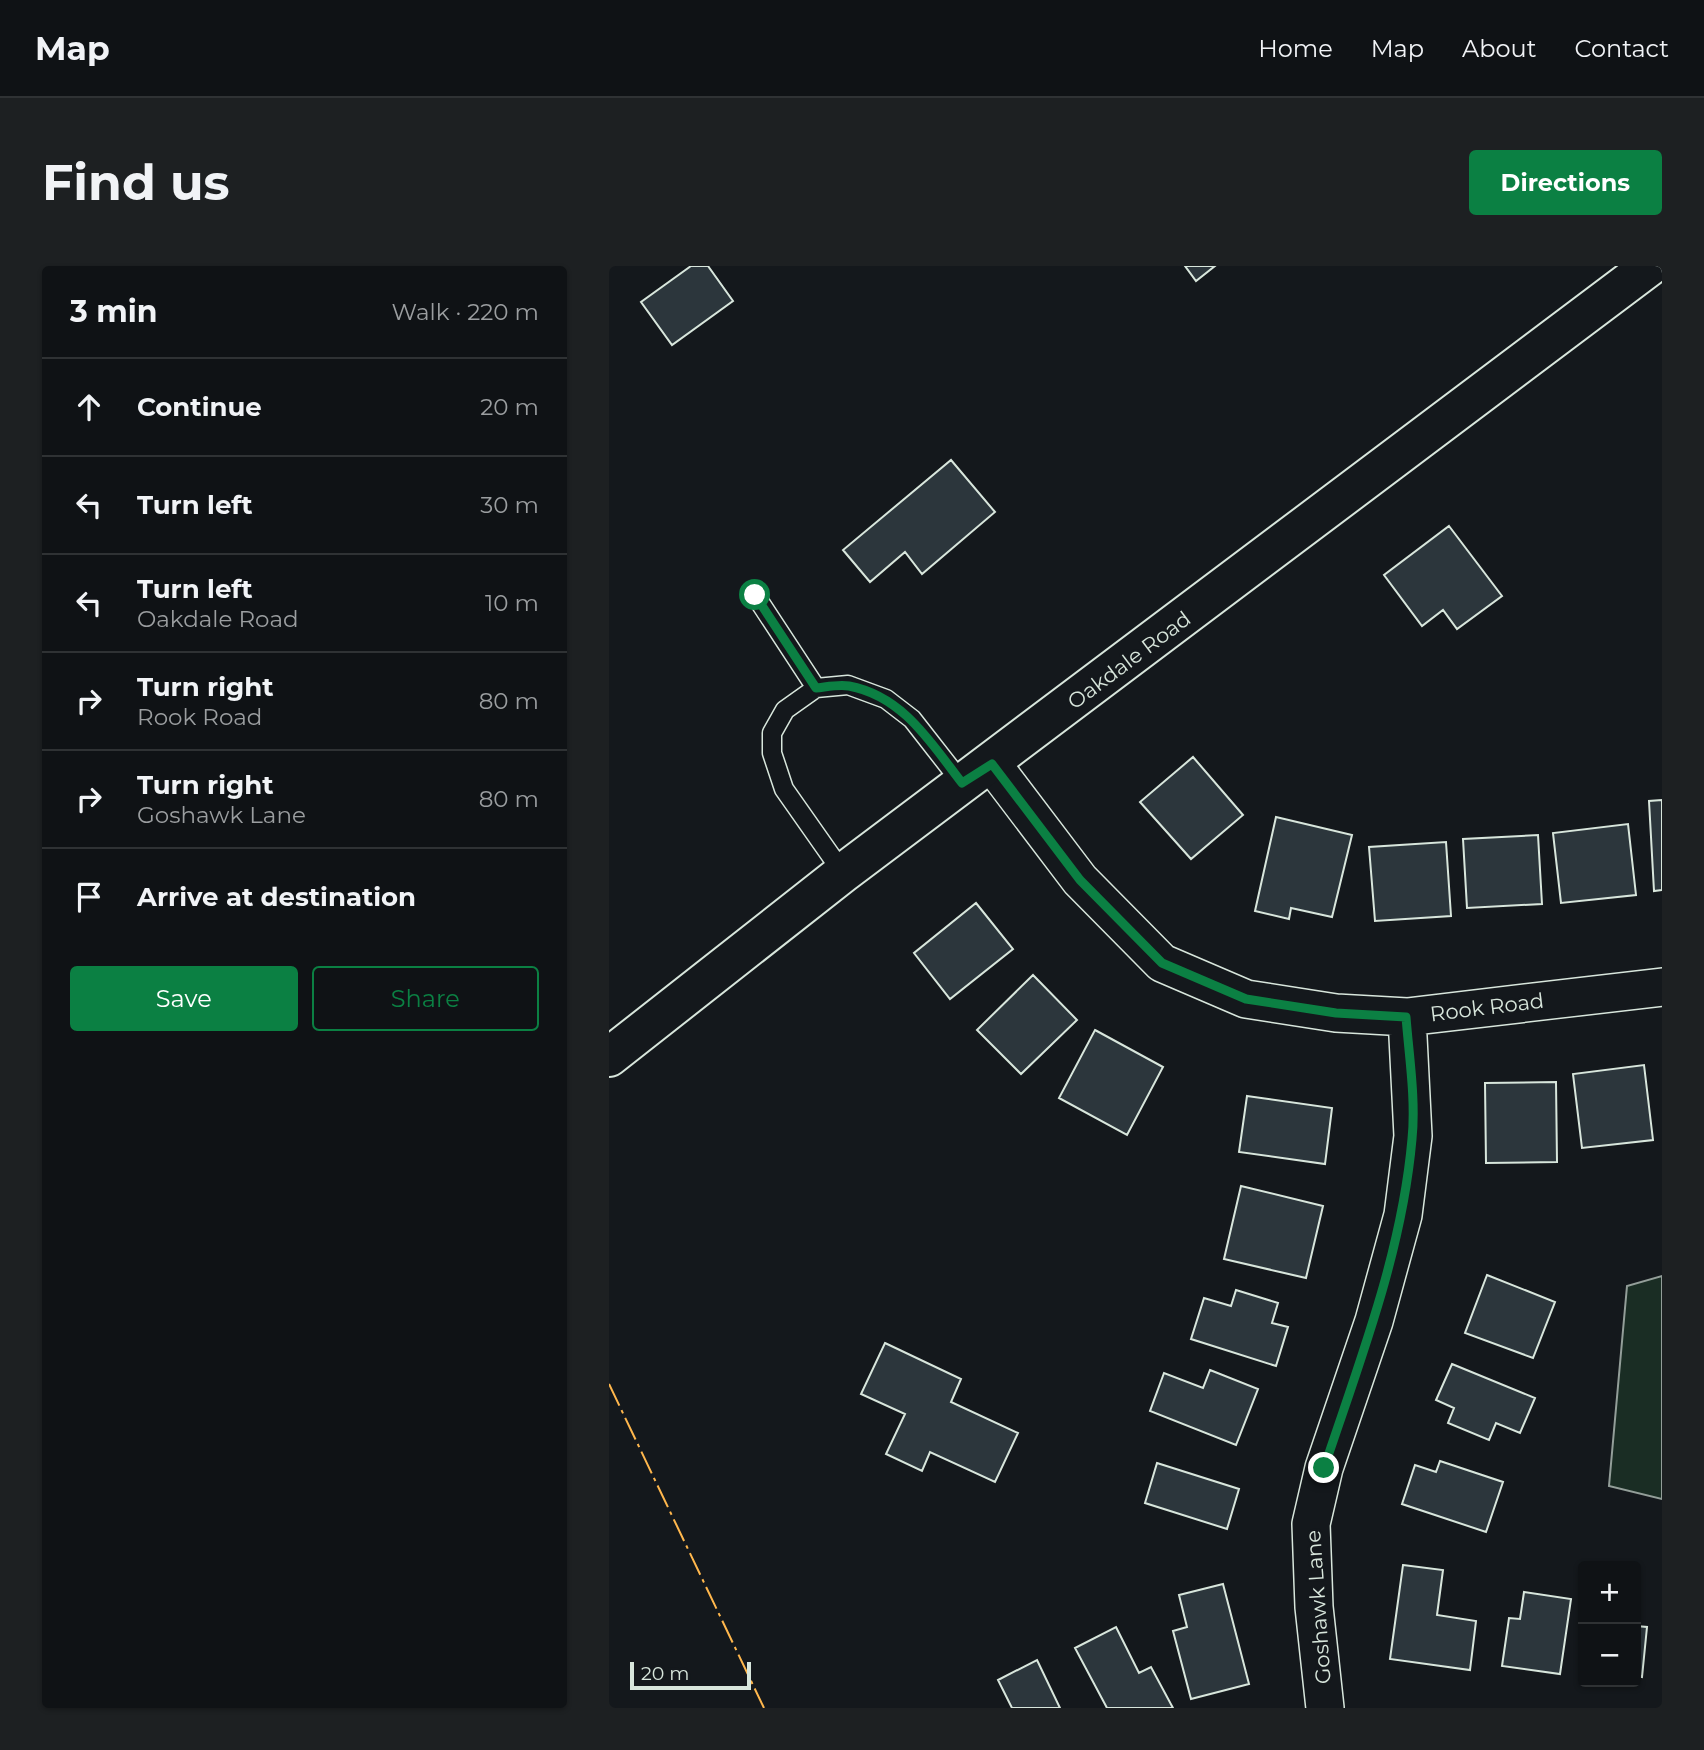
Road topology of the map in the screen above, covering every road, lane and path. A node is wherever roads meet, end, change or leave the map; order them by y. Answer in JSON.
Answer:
{"nodes":[{"id":1,"x":1650,"y":266,"type":"edge"},
{"id":2,"x":755,"y":595,"type":"dead end"},
{"id":3,"x":816,"y":688,"type":"junction"},
{"id":4,"x":977,"y":774,"type":"junction"},
{"id":5,"x":843,"y":873,"type":"junction"},
{"id":6,"x":1662,"y":987,"type":"edge"},
{"id":7,"x":1406,"y":1017,"type":"junction"},
{"id":8,"x":609,"y":1057,"type":"edge"},
{"id":9,"x":1325,"y":1708,"type":"edge"}],
"edges":[{"from":1,"to":4,"type":"main road","name":"Oakdale Road"},
{"from":2,"to":3,"type":"lane"},
{"from":3,"to":4,"type":"lane"},
{"from":3,"to":5,"type":"lane"},
{"from":4,"to":5,"type":"main road","name":"Oakdale Road"},
{"from":4,"to":7,"type":"street","name":"Rook Road"},
{"from":5,"to":8,"type":"main road","name":"Oakdale Road"},
{"from":6,"to":7,"type":"street","name":"Rook Road"},
{"from":7,"to":9,"type":"street","name":"Goshawk Lane"}]}
